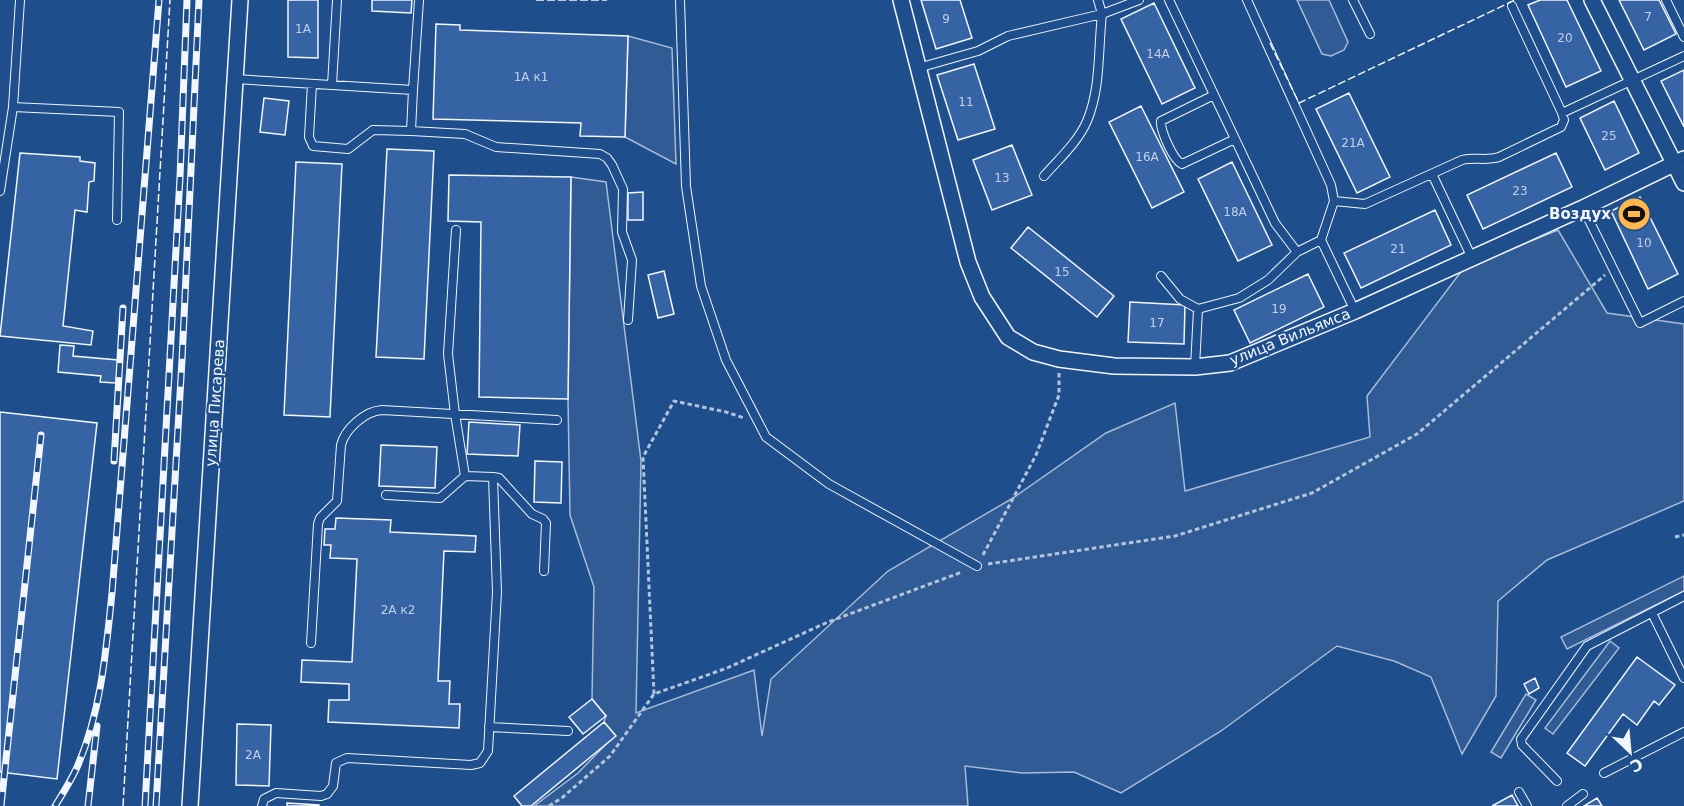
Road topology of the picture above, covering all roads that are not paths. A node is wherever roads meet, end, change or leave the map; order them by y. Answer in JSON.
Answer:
{"nodes":[{"id":1,"x":20,"y":0,"type":"edge"},
{"id":2,"x":240,"y":0,"type":"edge"},
{"id":3,"x":337,"y":0,"type":"edge"},
{"id":4,"x":419,"y":0,"type":"edge"},
{"id":5,"x":680,"y":0,"type":"edge"},
{"id":6,"x":902,"y":0,"type":"edge"},
{"id":7,"x":1098,"y":0,"type":"edge"},
{"id":8,"x":1139,"y":0,"type":"edge"},
{"id":9,"x":1169,"y":0,"type":"edge"},
{"id":10,"x":1247,"y":0,"type":"edge"},
{"id":11,"x":1353,"y":0,"type":"edge"},
{"id":12,"x":1592,"y":0,"type":"edge"},
{"id":13,"x":1666,"y":0,"type":"edge"},
{"id":14,"x":1512,"y":6,"type":"dead end"},
{"id":15,"x":1102,"y":14,"type":"junction"},
{"id":16,"x":1370,"y":34,"type":"dead end"},
{"id":17,"x":1684,"y":37,"type":"edge"},
{"id":18,"x":1684,"y":56,"type":"edge"},
{"id":19,"x":918,"y":68,"type":"junction"},
{"id":20,"x":235,"y":80,"type":"junction"},
{"id":21,"x":1633,"y":80,"type":"junction"},
{"id":22,"x":312,"y":84,"type":"junction"},
{"id":23,"x":332,"y":85,"type":"junction"},
{"id":24,"x":413,"y":90,"type":"junction"},
{"id":25,"x":1214,"y":95,"type":"junction"},
{"id":26,"x":13,"y":106,"type":"junction"},
{"id":27,"x":1562,"y":113,"type":"junction"},
{"id":28,"x":411,"y":131,"type":"junction"},
{"id":29,"x":1235,"y":139,"type":"junction"},
{"id":30,"x":1679,"y":162,"type":"edge"},
{"id":31,"x":1432,"y":174,"type":"junction"},
{"id":32,"x":1044,"y":176,"type":"dead end"},
{"id":33,"x":1684,"y":183,"type":"edge"},
{"id":34,"x":0,"y":191,"type":"edge"},
{"id":35,"x":1334,"y":201,"type":"junction"},
{"id":36,"x":1583,"y":208,"type":"junction"},
{"id":37,"x":117,"y":220,"type":"dead end"},
{"id":38,"x":456,"y":230,"type":"dead end"},
{"id":39,"x":1321,"y":240,"type":"junction"},
{"id":40,"x":1297,"y":252,"type":"junction"},
{"id":41,"x":1472,"y":258,"type":"junction"},
{"id":42,"x":1161,"y":276,"type":"dead end"},
{"id":43,"x":1684,"y":301,"type":"edge"},
{"id":44,"x":1198,"y":309,"type":"junction"},
{"id":45,"x":1354,"y":311,"type":"junction"},
{"id":46,"x":628,"y":320,"type":"dead end"},
{"id":47,"x":1195,"y":367,"type":"junction"},
{"id":48,"x":455,"y":414,"type":"junction"},
{"id":49,"x":557,"y":420,"type":"dead end"},
{"id":50,"x":465,"y":476,"type":"junction"},
{"id":51,"x":493,"y":477,"type":"junction"},
{"id":52,"x":386,"y":495,"type":"dead end"},
{"id":53,"x":977,"y":566,"type":"road end"},
{"id":54,"x":544,"y":572,"type":"dead end"},
{"id":55,"x":1684,"y":596,"type":"edge"},
{"id":56,"x":1652,"y":613,"type":"junction"},
{"id":57,"x":311,"y":643,"type":"dead end"},
{"id":58,"x":1684,"y":678,"type":"edge"},
{"id":59,"x":489,"y":727,"type":"junction"},
{"id":60,"x":568,"y":731,"type":"dead end"},
{"id":61,"x":1684,"y":732,"type":"edge"},
{"id":62,"x":1604,"y":773,"type":"dead end"},
{"id":63,"x":1557,"y":781,"type":"dead end"},
{"id":64,"x":1519,"y":792,"type":"dead end"},
{"id":65,"x":1583,"y":794,"type":"dead end"},
{"id":66,"x":190,"y":806,"type":"edge"},
{"id":67,"x":262,"y":806,"type":"edge"},
{"id":68,"x":1527,"y":806,"type":"edge"},
{"id":69,"x":1567,"y":806,"type":"edge"}],
"edges":[{"from":1,"to":26,"type":"lane"},
{"from":2,"to":20,"type":"street","name":"улица Писарева"},
{"from":3,"to":23,"type":"lane"},
{"from":4,"to":24,"type":"lane"},
{"from":5,"to":53,"type":"lane"},
{"from":6,"to":19,"type":"street","name":"улица Вильямса"},
{"from":7,"to":15,"type":"lane"},
{"from":8,"to":15,"type":"lane"},
{"from":9,"to":25,"type":"lane"},
{"from":10,"to":35,"type":"lane"},
{"from":11,"to":16,"type":"lane"},
{"from":12,"to":21,"type":"street"},
{"from":13,"to":17,"type":"lane"},
{"from":14,"to":27,"type":"lane"},
{"from":15,"to":19,"type":"lane"},
{"from":15,"to":32,"type":"lane"},
{"from":18,"to":21,"type":"lane"},
{"from":19,"to":47,"type":"street","name":"улица Вильямса"},
{"from":20,"to":22,"type":"lane"},
{"from":20,"to":66,"type":"street","name":"улица Писарева"},
{"from":21,"to":27,"type":"lane"},
{"from":21,"to":30,"type":"street"},
{"from":22,"to":23,"type":"lane"},
{"from":22,"to":28,"type":"lane"},
{"from":23,"to":24,"type":"lane"},
{"from":24,"to":28,"type":"lane"},
{"from":25,"to":29,"type":"lane"},
{"from":25,"to":29,"type":"lane"},
{"from":26,"to":34,"type":"lane"},
{"from":26,"to":37,"type":"lane"},
{"from":27,"to":31,"type":"lane"},
{"from":28,"to":46,"type":"lane"},
{"from":29,"to":40,"type":"lane"},
{"from":30,"to":33,"type":"street"},
{"from":30,"to":36,"type":"street","name":"улица Вильямса"},
{"from":31,"to":35,"type":"lane"},
{"from":31,"to":41,"type":"lane"},
{"from":35,"to":39,"type":"lane"},
{"from":36,"to":41,"type":"street","name":"улица Вильямса"},
{"from":36,"to":43,"type":"lane"},
{"from":38,"to":48,"type":"lane"},
{"from":39,"to":40,"type":"lane"},
{"from":39,"to":45,"type":"lane"},
{"from":40,"to":44,"type":"lane"},
{"from":41,"to":45,"type":"street","name":"улица Вильямса"},
{"from":42,"to":44,"type":"lane"},
{"from":44,"to":47,"type":"lane"},
{"from":45,"to":47,"type":"street","name":"улица Вильямса"},
{"from":48,"to":49,"type":"lane"},
{"from":48,"to":50,"type":"lane"},
{"from":48,"to":57,"type":"lane"},
{"from":50,"to":51,"type":"lane"},
{"from":50,"to":52,"type":"lane"},
{"from":51,"to":54,"type":"lane"},
{"from":51,"to":59,"type":"lane"},
{"from":55,"to":56,"type":"lane"},
{"from":56,"to":58,"type":"lane"},
{"from":56,"to":63,"type":"lane"},
{"from":59,"to":60,"type":"lane"},
{"from":59,"to":67,"type":"lane"},
{"from":61,"to":62,"type":"lane"},
{"from":64,"to":68,"type":"lane"},
{"from":65,"to":69,"type":"lane"}]}
